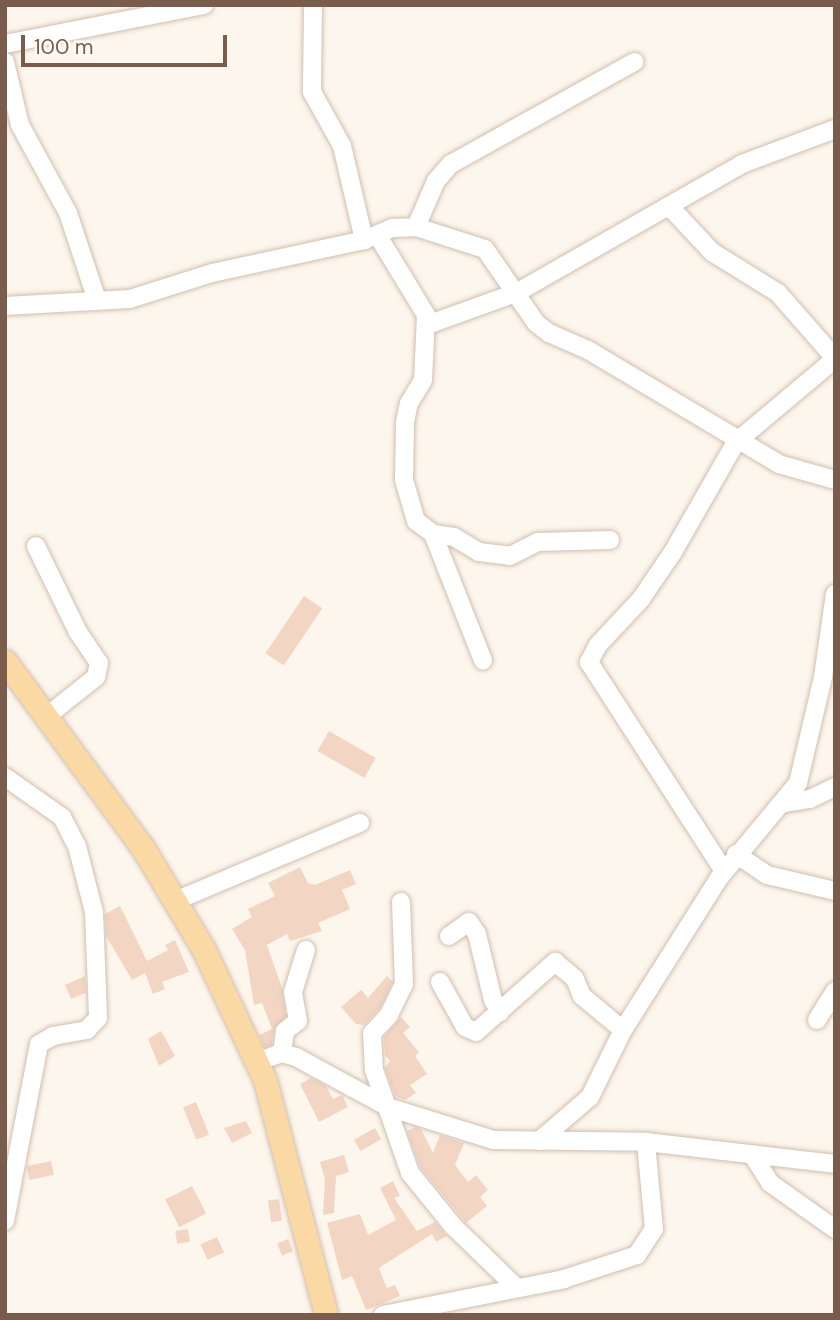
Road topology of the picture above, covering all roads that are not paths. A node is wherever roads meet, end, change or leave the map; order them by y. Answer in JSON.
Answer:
{"nodes":[{"id":1,"x":204,"y":5,"type":"edge"},
{"id":2,"x":313,"y":5,"type":"edge"},
{"id":3,"x":5,"y":44,"type":"edge"},
{"id":4,"x":5,"y":62,"type":"edge"},
{"id":5,"x":634,"y":62,"type":"dead end"},
{"id":6,"x":835,"y":129,"type":"edge"},
{"id":7,"x":669,"y":206,"type":"junction"},
{"id":8,"x":416,"y":227,"type":"junction"},
{"id":9,"x":371,"y":238,"type":"junction"},
{"id":10,"x":516,"y":293,"type":"junction"},
{"id":11,"x":97,"y":300,"type":"junction"},
{"id":12,"x":5,"y":306,"type":"edge"},
{"id":13,"x":427,"y":326,"type":"junction"},
{"id":14,"x":835,"y":359,"type":"edge"},
{"id":15,"x":736,"y":442,"type":"junction"},
{"id":16,"x":835,"y":480,"type":"edge"},
{"id":17,"x":433,"y":534,"type":"junction"},
{"id":18,"x":610,"y":540,"type":"dead end"},
{"id":19,"x":36,"y":545,"type":"dead end"},
{"id":20,"x":834,"y":603,"type":"edge"},
{"id":21,"x":483,"y":660,"type":"dead end"},
{"id":22,"x":5,"y":661,"type":"edge"},
{"id":23,"x":829,"y":673,"type":"edge"},
{"id":24,"x":47,"y":716,"type":"junction"},
{"id":25,"x":5,"y":777,"type":"edge"},
{"id":26,"x":835,"y":787,"type":"edge"},
{"id":27,"x":784,"y":803,"type":"junction"},
{"id":28,"x":360,"y":823,"type":"dead end"},
{"id":29,"x":736,"y":854,"type":"junction"},
{"id":30,"x":724,"y":871,"type":"junction"},
{"id":31,"x":835,"y":891,"type":"edge"},
{"id":32,"x":175,"y":901,"type":"junction"},
{"id":33,"x":401,"y":901,"type":"dead end"},
{"id":34,"x":449,"y":936,"type":"dead end"},
{"id":35,"x":306,"y":950,"type":"dead end"},
{"id":36,"x":440,"y":982,"type":"dead end"},
{"id":37,"x":835,"y":991,"type":"edge"},
{"id":38,"x":500,"y":1012,"type":"junction"},
{"id":39,"x":817,"y":1020,"type":"dead end"},
{"id":40,"x":622,"y":1030,"type":"junction"},
{"id":41,"x":282,"y":1053,"type":"junction"},
{"id":42,"x":257,"y":1062,"type":"junction"},
{"id":43,"x":388,"y":1107,"type":"junction"},
{"id":44,"x":539,"y":1141,"type":"junction"},
{"id":45,"x":646,"y":1142,"type":"junction"},
{"id":46,"x":752,"y":1154,"type":"junction"},
{"id":47,"x":835,"y":1164,"type":"edge"},
{"id":48,"x":5,"y":1221,"type":"edge"},
{"id":49,"x":835,"y":1228,"type":"edge"},
{"id":50,"x":514,"y":1286,"type":"junction"},
{"id":51,"x":326,"y":1315,"type":"edge"},
{"id":52,"x":383,"y":1315,"type":"edge"}],
"edges":[{"from":1,"to":3,"type":"street"},
{"from":2,"to":9,"type":"street"},
{"from":4,"to":11,"type":"street"},
{"from":5,"to":8,"type":"street"},
{"from":6,"to":7,"type":"street"},
{"from":7,"to":10,"type":"street"},
{"from":7,"to":14,"type":"street"},
{"from":8,"to":9,"type":"street"},
{"from":8,"to":10,"type":"street"},
{"from":9,"to":11,"type":"street"},
{"from":9,"to":13,"type":"street"},
{"from":10,"to":13,"type":"street"},
{"from":10,"to":15,"type":"street"},
{"from":11,"to":12,"type":"street"},
{"from":13,"to":17,"type":"street"},
{"from":14,"to":15,"type":"street"},
{"from":15,"to":16,"type":"street"},
{"from":15,"to":30,"type":"street"},
{"from":17,"to":18,"type":"street"},
{"from":17,"to":21,"type":"street"},
{"from":19,"to":24,"type":"street"},
{"from":20,"to":23,"type":"street"},
{"from":22,"to":24,"type":"main road"},
{"from":23,"to":27,"type":"street"},
{"from":24,"to":32,"type":"main road"},
{"from":25,"to":48,"type":"street"},
{"from":26,"to":27,"type":"street"},
{"from":27,"to":29,"type":"street"},
{"from":28,"to":32,"type":"street"},
{"from":29,"to":30,"type":"street"},
{"from":29,"to":31,"type":"street"},
{"from":30,"to":40,"type":"street"},
{"from":32,"to":42,"type":"main road"},
{"from":33,"to":43,"type":"street"},
{"from":34,"to":38,"type":"street"},
{"from":35,"to":41,"type":"street"},
{"from":36,"to":38,"type":"street"},
{"from":37,"to":39,"type":"street"},
{"from":38,"to":40,"type":"street"},
{"from":40,"to":44,"type":"street"},
{"from":41,"to":42,"type":"street"},
{"from":41,"to":43,"type":"street"},
{"from":42,"to":51,"type":"main road"},
{"from":43,"to":44,"type":"street"},
{"from":43,"to":50,"type":"street"},
{"from":44,"to":45,"type":"street"},
{"from":45,"to":46,"type":"street"},
{"from":45,"to":50,"type":"street"},
{"from":46,"to":47,"type":"street"},
{"from":46,"to":49,"type":"street"},
{"from":50,"to":52,"type":"street"}]}
